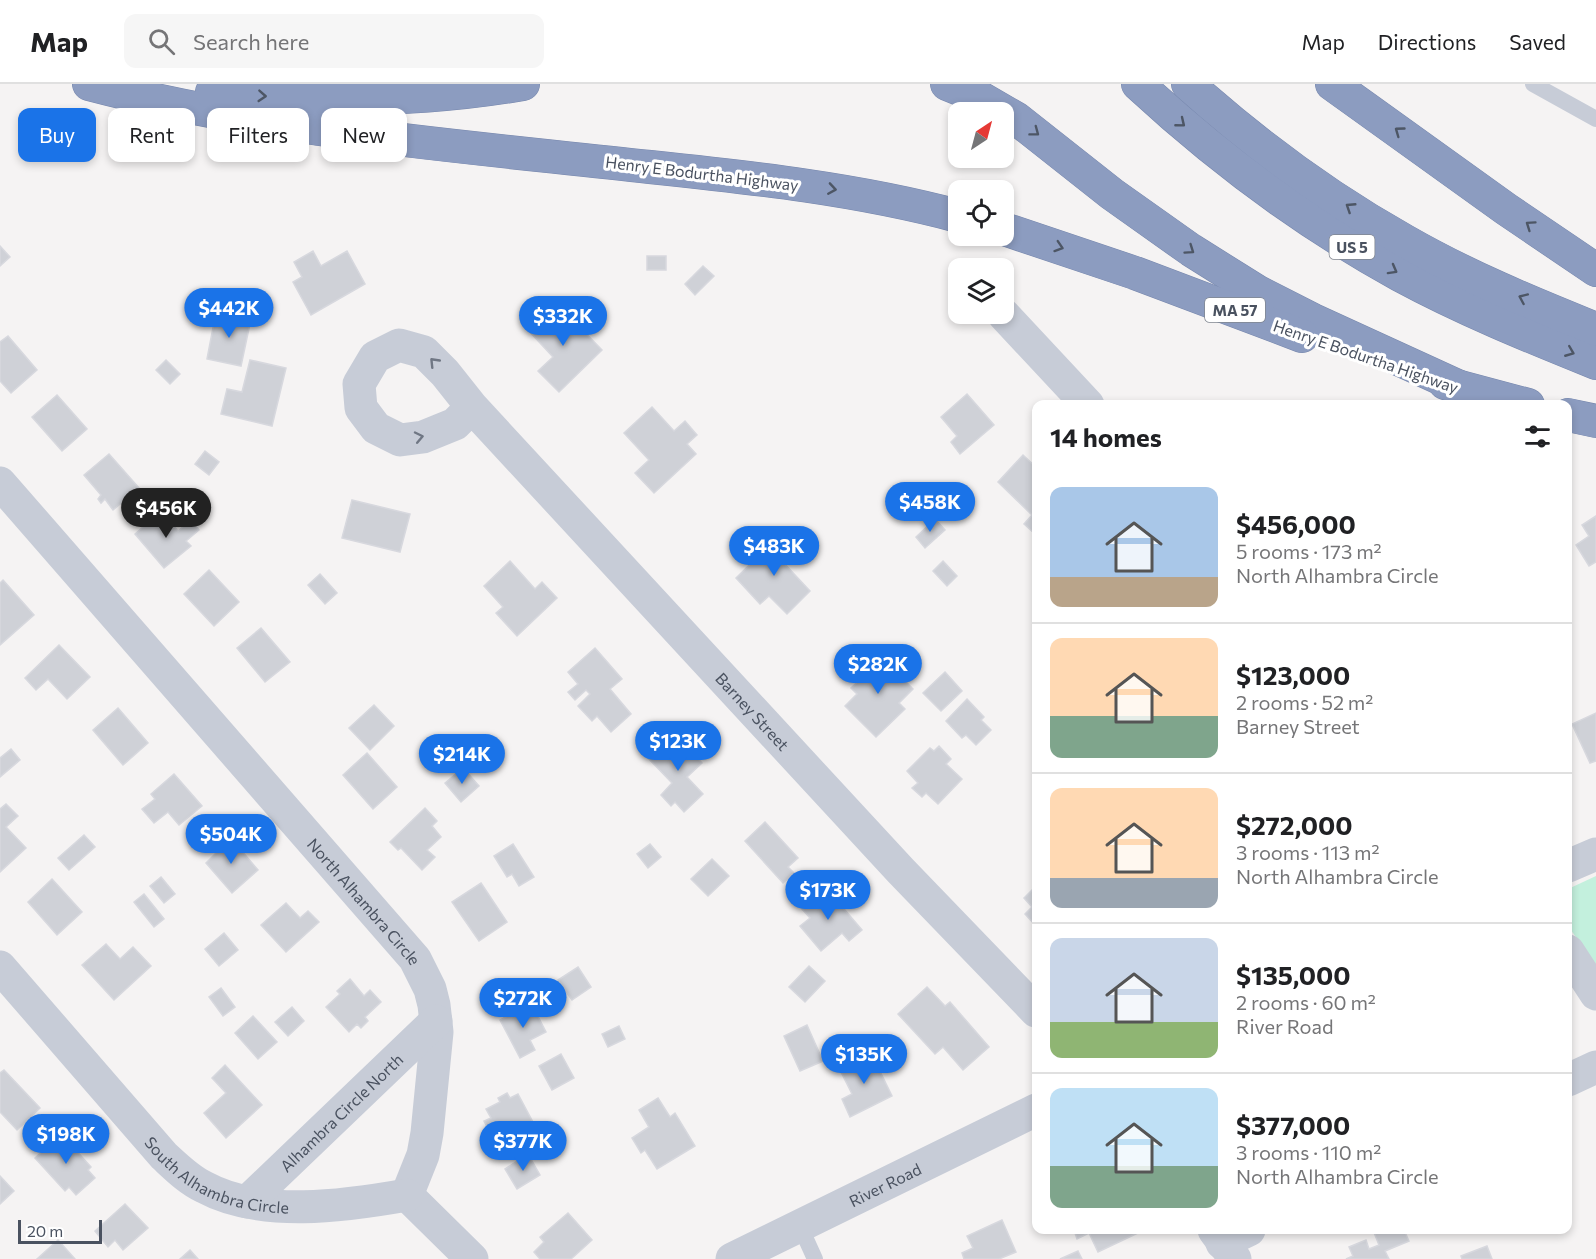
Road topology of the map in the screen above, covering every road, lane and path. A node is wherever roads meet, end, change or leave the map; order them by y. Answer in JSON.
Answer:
{"nodes":[{"id":1,"x":89,"y":84,"type":"edge"},
{"id":2,"x":120,"y":84,"type":"edge"},
{"id":3,"x":523,"y":84,"type":"edge"},
{"id":4,"x":947,"y":84,"type":"edge"},
{"id":5,"x":1138,"y":84,"type":"edge"},
{"id":6,"x":1188,"y":84,"type":"edge"},
{"id":7,"x":1332,"y":84,"type":"edge"},
{"id":8,"x":1533,"y":84,"type":"edge"},
{"id":9,"x":1596,"y":119,"type":"edge"},
{"id":10,"x":948,"y":214,"type":"edge"},
{"id":11,"x":1014,"y":232,"type":"edge"},
{"id":12,"x":1596,"y":270,"type":"edge"},
{"id":13,"x":1012,"y":324,"type":"edge"},
{"id":14,"x":1596,"y":329,"type":"edge"},
{"id":15,"x":1596,"y":363,"type":"edge"},
{"id":16,"x":1466,"y":390,"type":"junction"},
{"id":17,"x":1083,"y":400,"type":"edge"},
{"id":18,"x":1507,"y":400,"type":"edge"},
{"id":19,"x":472,"y":407,"type":"dead end"},
{"id":20,"x":1572,"y":416,"type":"edge"},
{"id":21,"x":1596,"y":422,"type":"edge"},
{"id":22,"x":0,"y":483,"type":"edge"},
{"id":23,"x":1596,"y":854,"type":"edge"},
{"id":24,"x":1572,"y":864,"type":"edge"},
{"id":25,"x":1572,"y":957,"type":"edge"},
{"id":26,"x":0,"y":967,"type":"edge"},
{"id":27,"x":1596,"y":994,"type":"edge"},
{"id":28,"x":1032,"y":1007,"type":"edge"},
{"id":29,"x":436,"y":1021,"type":"junction"},
{"id":30,"x":1596,"y":1066,"type":"edge"},
{"id":31,"x":1572,"y":1078,"type":"edge"},
{"id":32,"x":1032,"y":1112,"type":"edge"},
{"id":33,"x":407,"y":1195,"type":"junction"},
{"id":34,"x":247,"y":1202,"type":"junction"},
{"id":35,"x":800,"y":1226,"type":"junction"},
{"id":36,"x":472,"y":1259,"type":"edge"},
{"id":37,"x":732,"y":1259,"type":"edge"},
{"id":38,"x":815,"y":1259,"type":"edge"}],
"edges":[{"from":1,"to":10,"type":"highway","name":"Henry E Bodurtha Highway","one_way":true},
{"from":2,"to":3,"type":"highway","one_way":true},
{"from":4,"to":16,"type":"highway","one_way":true},
{"from":5,"to":15,"type":"highway","number":"US 5","one_way":true},
{"from":14,"to":6,"type":"highway","number":"US 5","one_way":true},
{"from":12,"to":7,"type":"highway","one_way":true},
{"from":8,"to":9,"type":"lane"},
{"from":11,"to":16,"type":"highway","name":"Henry E Bodurtha Highway","number":"MA 57","one_way":true},
{"from":13,"to":17,"type":"street"},
{"from":16,"to":18,"type":"highway","name":"Henry E Bodurtha Highway","number":"MA 57"},
{"from":19,"to":28,"type":"street","name":"Barney Street"},
{"from":20,"to":21,"type":"highway"},
{"from":22,"to":29,"type":"street","name":"North Alhambra Circle"},
{"from":23,"to":24,"type":"street"},
{"from":25,"to":27,"type":"street"},
{"from":26,"to":34,"type":"street","name":"South Alhambra Circle"},
{"from":29,"to":33,"type":"street","name":"North Alhambra Circle"},
{"from":29,"to":34,"type":"street","name":"Alhambra Circle North"},
{"from":30,"to":31,"type":"street"},
{"from":32,"to":35,"type":"street","name":"River Road"},
{"from":33,"to":34,"type":"street","name":"South Alhambra Circle"},
{"from":33,"to":36,"type":"street"},
{"from":35,"to":37,"type":"street","name":"River Road"},
{"from":35,"to":38,"type":"lane"}]}
